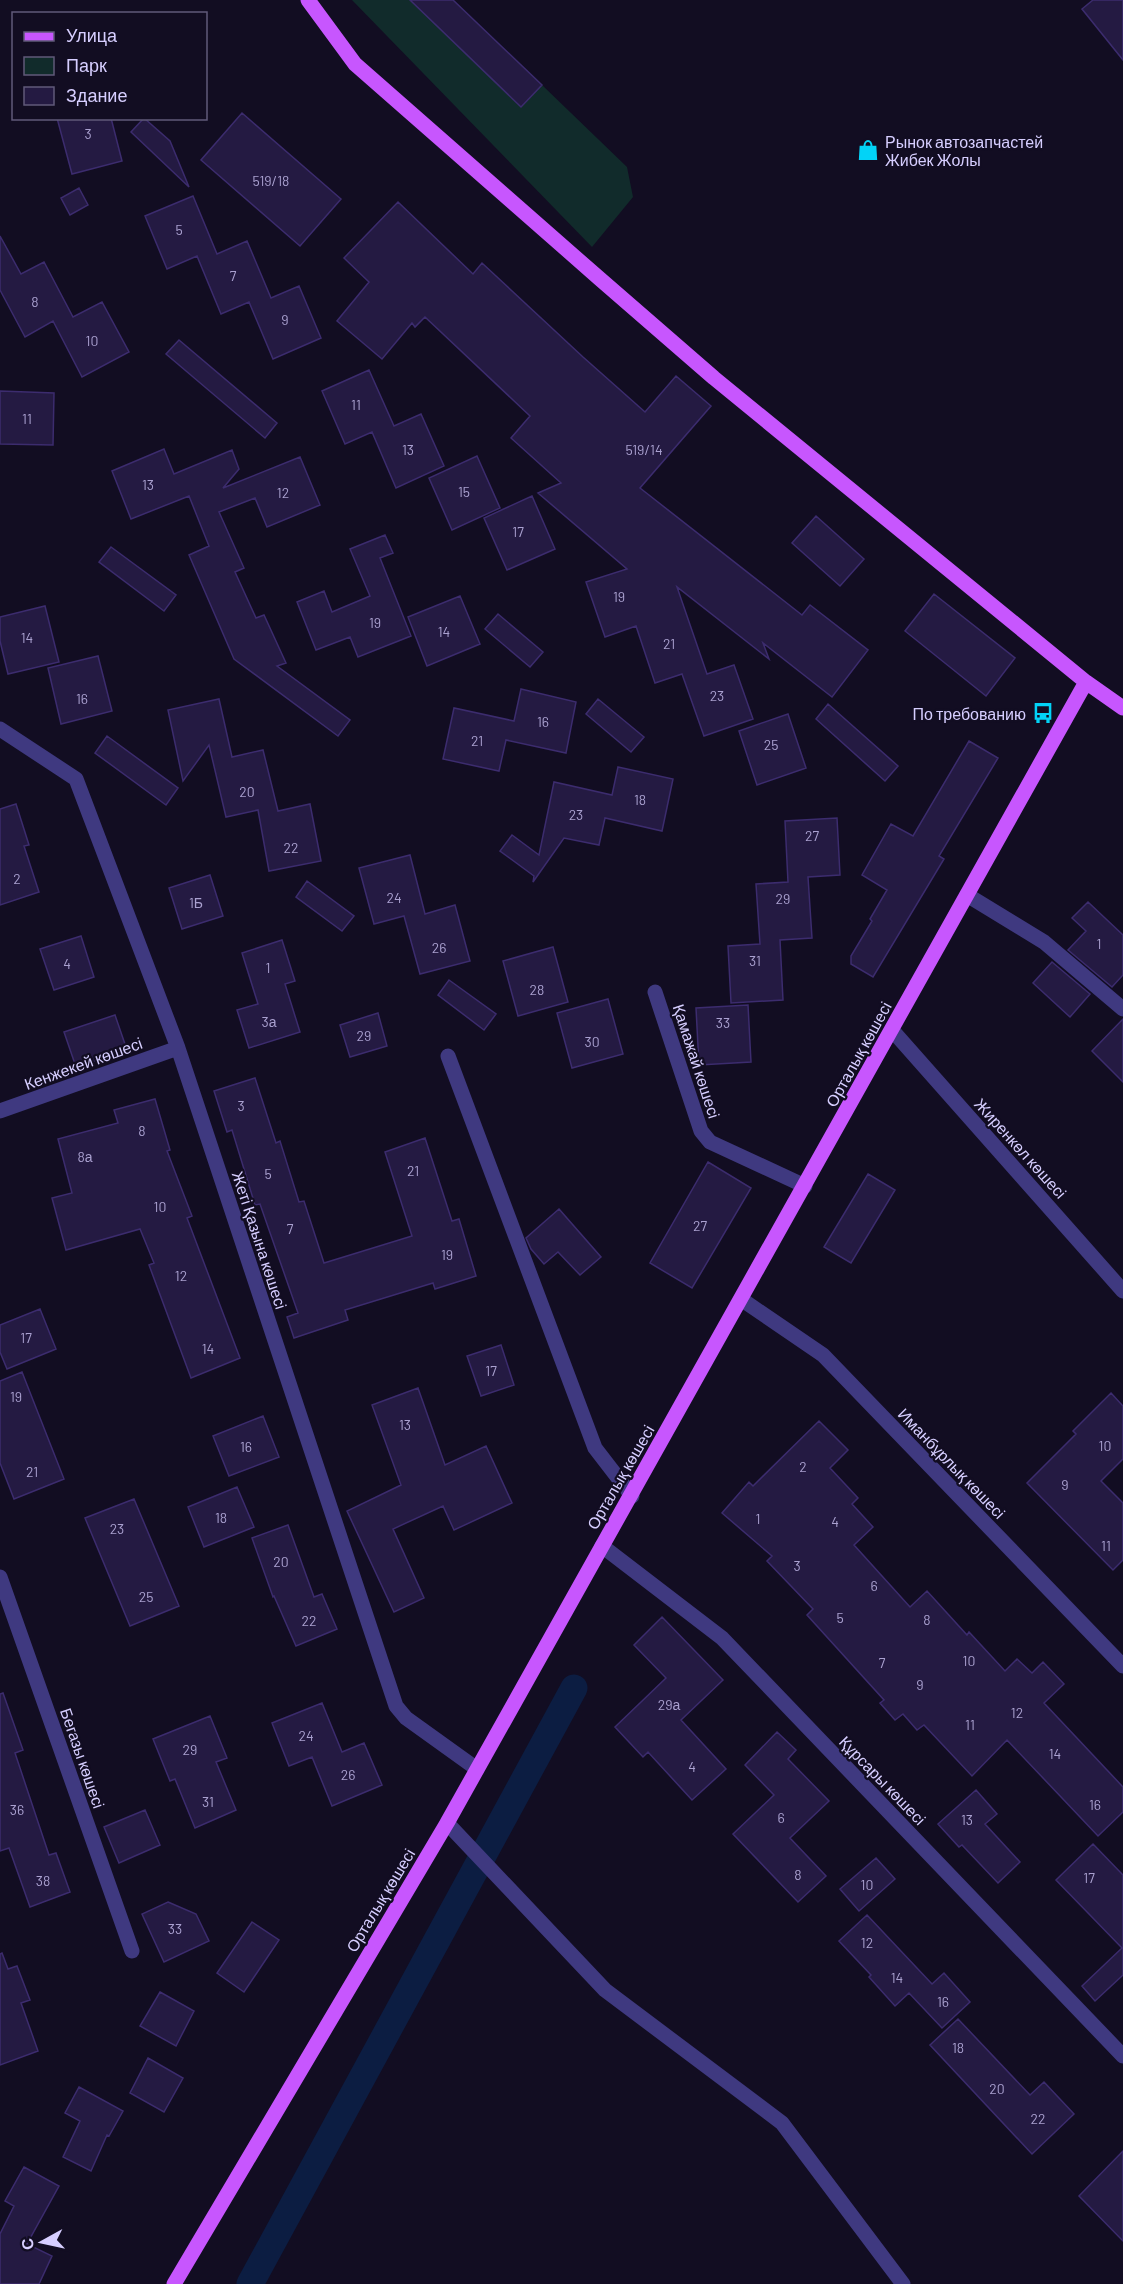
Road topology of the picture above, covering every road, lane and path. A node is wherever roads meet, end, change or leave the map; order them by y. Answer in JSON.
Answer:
{"nodes":[{"id":1,"x":308,"y":0,"type":"edge"},
{"id":2,"x":1086,"y":682,"type":"junction"},
{"id":3,"x":1123,"y":708,"type":"edge"},
{"id":4,"x":0,"y":729,"type":"edge"},
{"id":5,"x":967,"y":895,"type":"junction"},
{"id":6,"x":655,"y":992,"type":"dead end"},
{"id":7,"x":1123,"y":1009,"type":"edge"},
{"id":8,"x":892,"y":1030,"type":"junction"},
{"id":9,"x":177,"y":1048,"type":"junction"},
{"id":10,"x":448,"y":1056,"type":"dead end"},
{"id":11,"x":0,"y":1112,"type":"edge"},
{"id":12,"x":805,"y":1186,"type":"junction"},
{"id":13,"x":1123,"y":1291,"type":"edge"},
{"id":14,"x":741,"y":1299,"type":"junction"},
{"id":15,"x":632,"y":1496,"type":"junction"},
{"id":16,"x":602,"y":1546,"type":"junction"},
{"id":17,"x":0,"y":1577,"type":"edge"},
{"id":18,"x":1123,"y":1666,"type":"edge"},
{"id":19,"x":477,"y":1769,"type":"junction"},
{"id":20,"x":447,"y":1823,"type":"junction"},
{"id":21,"x":132,"y":1951,"type":"dead end"},
{"id":22,"x":1123,"y":2056,"type":"edge"},
{"id":23,"x":174,"y":2284,"type":"edge"},
{"id":24,"x":903,"y":2284,"type":"edge"}],
"edges":[{"from":1,"to":2,"type":"main road"},
{"from":2,"to":3,"type":"main road"},
{"from":2,"to":5,"type":"main road","name":"Орталық көшесі"},
{"from":4,"to":9,"type":"street","name":"Жеті Қазына көшесі"},
{"from":5,"to":7,"type":"street"},
{"from":5,"to":8,"type":"main road","name":"Орталық көшесі"},
{"from":6,"to":12,"type":"street","name":"Қамажай көшесі"},
{"from":8,"to":12,"type":"main road","name":"Орталық көшесі"},
{"from":8,"to":13,"type":"street","name":"Жиренкөл көшесі"},
{"from":9,"to":11,"type":"street","name":"Кенжекей көшесі"},
{"from":9,"to":19,"type":"street","name":"Жеті Қазына көшесі"},
{"from":10,"to":15,"type":"street"},
{"from":12,"to":14,"type":"main road","name":"Орталық көшесі"},
{"from":14,"to":15,"type":"main road","name":"Орталық көшесі"},
{"from":14,"to":18,"type":"street","name":"Иманбұрлық көшесі"},
{"from":15,"to":16,"type":"main road","name":"Орталық көшесі"},
{"from":16,"to":19,"type":"main road","name":"Орталық көшесі"},
{"from":16,"to":22,"type":"street","name":"Құрсары көшесі"},
{"from":17,"to":21,"type":"street","name":"Бегазы көшесі"},
{"from":19,"to":20,"type":"main road","name":"Орталық көшесі"},
{"from":20,"to":23,"type":"main road","name":"Орталық көшесі"},
{"from":20,"to":24,"type":"street"}]}
